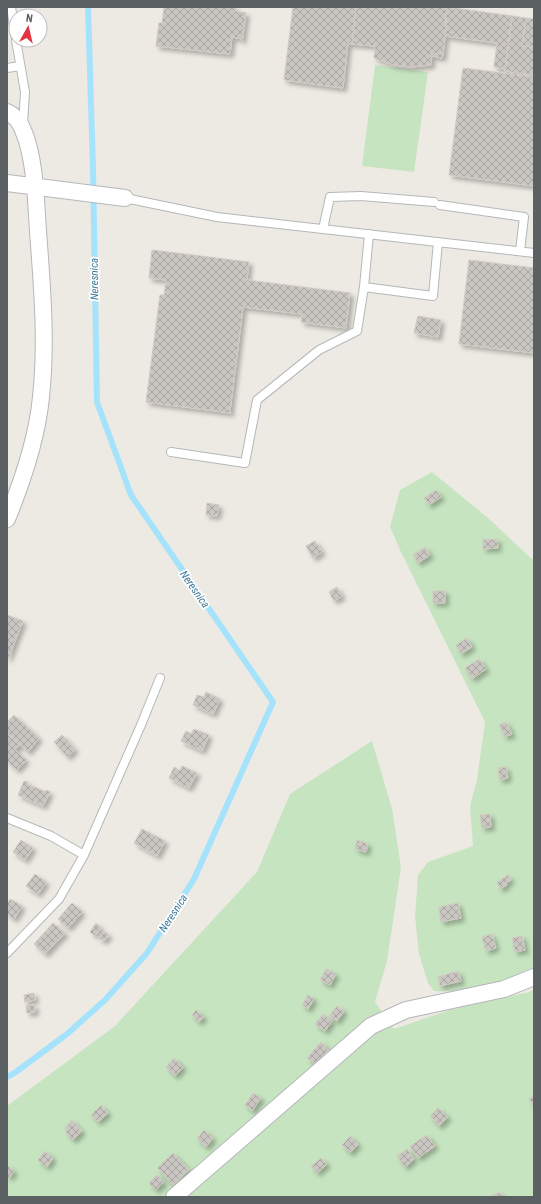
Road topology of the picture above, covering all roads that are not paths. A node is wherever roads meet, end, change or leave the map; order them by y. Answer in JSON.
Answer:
{"nodes":[{"id":1,"x":17,"y":48,"type":"edge"},
{"id":2,"x":20,"y":66,"type":"junction"},
{"id":3,"x":7,"y":68,"type":"edge"},
{"id":4,"x":7,"y":112,"type":"edge"},
{"id":5,"x":23,"y":129,"type":"junction"},
{"id":6,"x":7,"y":183,"type":"edge"},
{"id":7,"x":35,"y":187,"type":"junction"},
{"id":8,"x":125,"y":198,"type":"joint"},
{"id":9,"x":323,"y":229,"type":"junction"},
{"id":10,"x":369,"y":234,"type":"junction"},
{"id":11,"x":438,"y":242,"type":"junction"},
{"id":12,"x":520,"y":251,"type":"junction"},
{"id":13,"x":534,"y":252,"type":"edge"},
{"id":14,"x":364,"y":287,"type":"junction"},
{"id":15,"x":171,"y":452,"type":"dead end"},
{"id":16,"x":7,"y":519,"type":"edge"},
{"id":17,"x":160,"y":678,"type":"dead end"},
{"id":18,"x":7,"y":818,"type":"edge"},
{"id":19,"x":84,"y":855,"type":"junction"},
{"id":20,"x":7,"y":953,"type":"edge"},
{"id":21,"x":534,"y":978,"type":"edge"},
{"id":22,"x":174,"y":1197,"type":"edge"}],
"edges":[{"from":1,"to":2,"type":"lane"},
{"from":2,"to":3,"type":"lane"},
{"from":2,"to":5,"type":"lane"},
{"from":4,"to":5,"type":"street"},
{"from":5,"to":7,"type":"street"},
{"from":6,"to":7,"type":"street"},
{"from":7,"to":8,"type":"street"},
{"from":7,"to":16,"type":"street"},
{"from":8,"to":9,"type":"lane"},
{"from":9,"to":10,"type":"lane"},
{"from":9,"to":12,"type":"lane"},
{"from":10,"to":11,"type":"lane"},
{"from":10,"to":14,"type":"lane"},
{"from":11,"to":12,"type":"lane"},
{"from":11,"to":14,"type":"lane"},
{"from":12,"to":13,"type":"lane"},
{"from":14,"to":15,"type":"lane"},
{"from":17,"to":19,"type":"lane"},
{"from":18,"to":19,"type":"lane"},
{"from":19,"to":20,"type":"lane"},
{"from":21,"to":22,"type":"street"}]}
